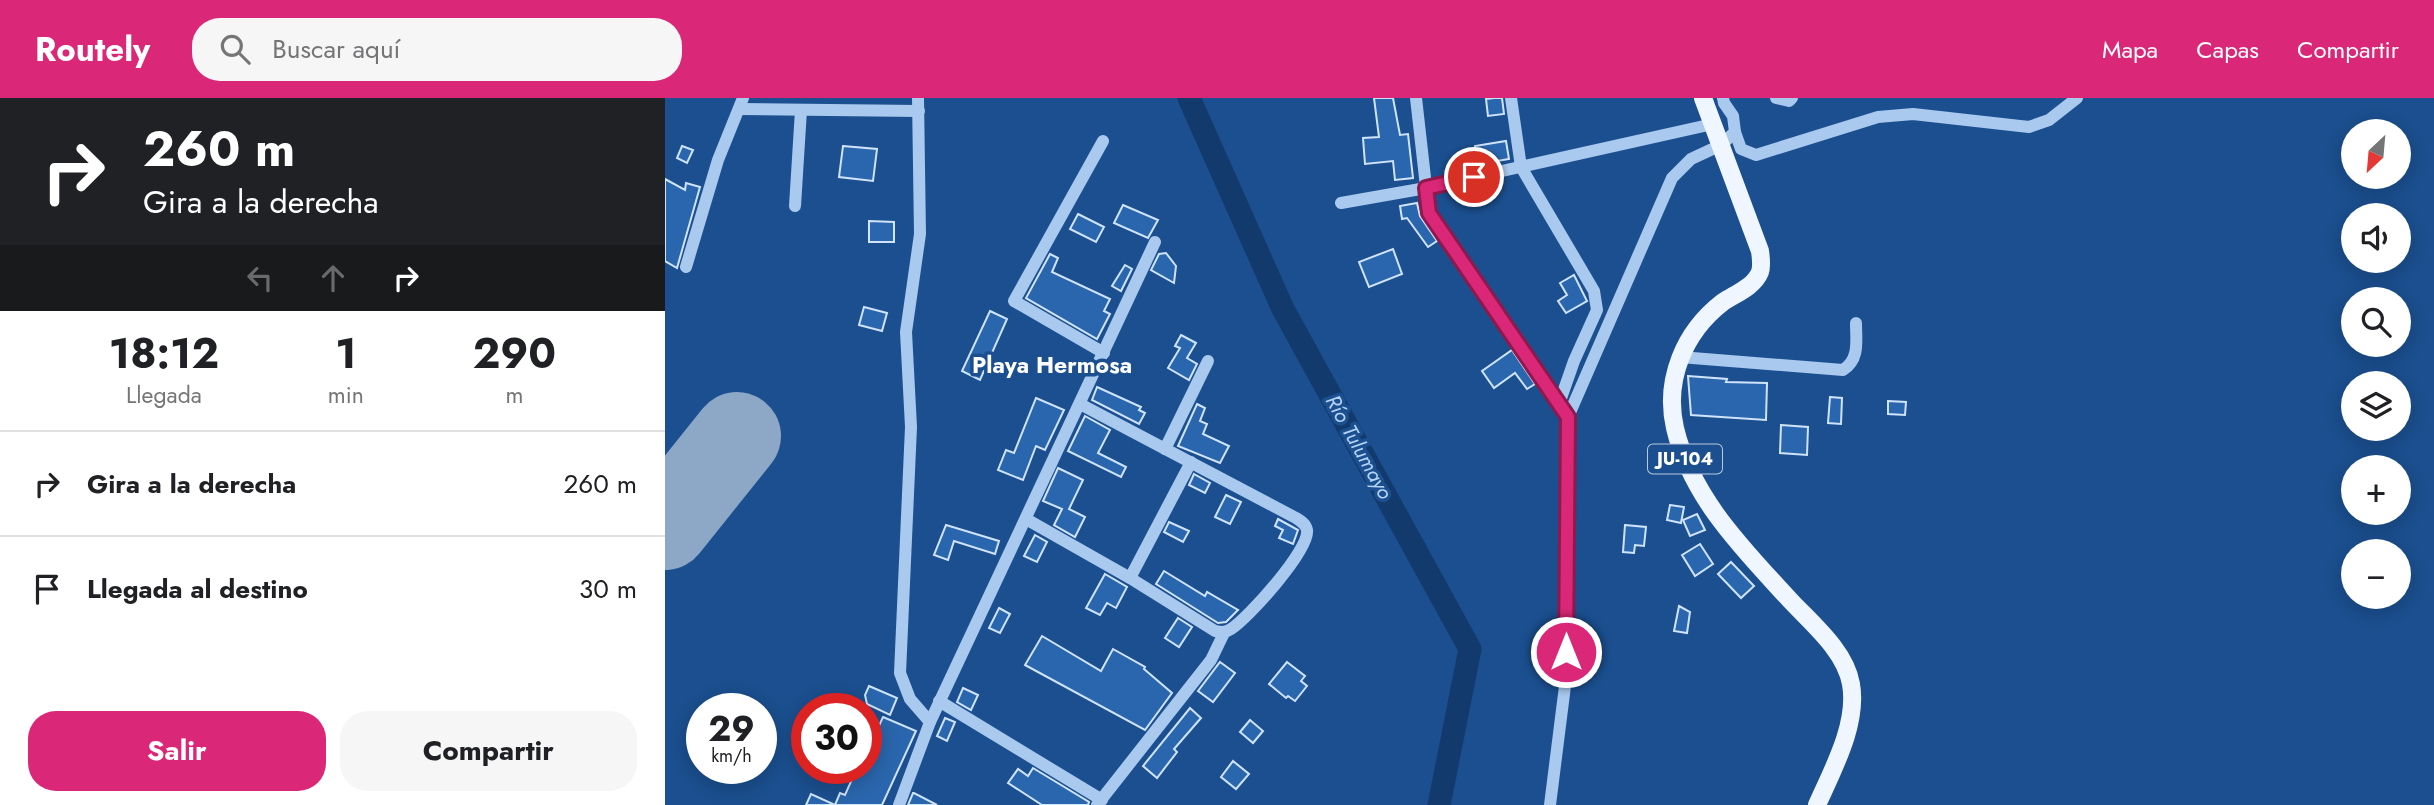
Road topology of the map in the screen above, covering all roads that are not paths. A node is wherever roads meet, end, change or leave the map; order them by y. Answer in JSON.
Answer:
{"nodes":[{"id":1,"x":1416,"y":98,"type":"edge"},
{"id":2,"x":1511,"y":98,"type":"edge"},
{"id":3,"x":1703,"y":98,"type":"edge"},
{"id":4,"x":1723,"y":98,"type":"edge"},
{"id":5,"x":1776,"y":98,"type":"edge"},
{"id":6,"x":1793,"y":98,"type":"edge"},
{"id":7,"x":2077,"y":98,"type":"edge"},
{"id":8,"x":741,"y":104,"type":"edge"},
{"id":9,"x":919,"y":105,"type":"edge"},
{"id":10,"x":801,"y":110,"type":"junction"},
{"id":11,"x":1713,"y":124,"type":"junction"},
{"id":12,"x":1728,"y":139,"type":"junction"},
{"id":13,"x":1103,"y":141,"type":"dead end"},
{"id":14,"x":1521,"y":167,"type":"junction"},
{"id":15,"x":1426,"y":188,"type":"junction"},
{"id":16,"x":1341,"y":203,"type":"dead end"},
{"id":17,"x":795,"y":206,"type":"dead end"},
{"id":18,"x":1156,"y":242,"type":"dead end"},
{"id":19,"x":686,"y":267,"type":"dead end"},
{"id":20,"x":1856,"y":323,"type":"dead end"},
{"id":21,"x":1104,"y":353,"type":"junction"},
{"id":22,"x":1680,"y":358,"type":"junction"},
{"id":23,"x":1208,"y":361,"type":"dead end"},
{"id":24,"x":1080,"y":404,"type":"junction"},
{"id":25,"x":1559,"y":404,"type":"junction"},
{"id":26,"x":1568,"y":417,"type":"junction"},
{"id":27,"x":1165,"y":449,"type":"junction"},
{"id":28,"x":1191,"y":462,"type":"junction"},
{"id":29,"x":1026,"y":519,"type":"junction"},
{"id":30,"x":1130,"y":578,"type":"junction"},
{"id":31,"x":1223,"y":633,"type":"junction"},
{"id":32,"x":939,"y":701,"type":"junction"},
{"id":33,"x":930,"y":722,"type":"junction"},
{"id":34,"x":1099,"y":802,"type":"edge"},
{"id":35,"x":899,"y":805,"type":"edge"},
{"id":36,"x":1550,"y":805,"type":"edge"},
{"id":37,"x":1817,"y":805,"type":"edge"}],
"edges":[{"from":1,"to":15,"type":"street"},
{"from":2,"to":14,"type":"street"},
{"from":3,"to":11,"type":"main road","number":"JU-104"},
{"from":4,"to":12,"type":"street"},
{"from":5,"to":6,"type":"street"},
{"from":7,"to":12,"type":"street"},
{"from":8,"to":10,"type":"street"},
{"from":8,"to":19,"type":"street"},
{"from":9,"to":10,"type":"street"},
{"from":9,"to":33,"type":"street"},
{"from":10,"to":17,"type":"street"},
{"from":11,"to":12,"type":"main road","number":"JU-104"},
{"from":11,"to":14,"type":"street"},
{"from":12,"to":22,"type":"main road","number":"JU-104"},
{"from":12,"to":26,"type":"street"},
{"from":13,"to":21,"type":"street"},
{"from":14,"to":15,"type":"street"},
{"from":14,"to":25,"type":"street"},
{"from":15,"to":16,"type":"street"},
{"from":15,"to":25,"type":"street"},
{"from":18,"to":21,"type":"street"},
{"from":20,"to":22,"type":"street"},
{"from":21,"to":24,"type":"street"},
{"from":22,"to":37,"type":"main road","number":"JU-104"},
{"from":23,"to":27,"type":"street"},
{"from":24,"to":27,"type":"street"},
{"from":24,"to":29,"type":"street"},
{"from":25,"to":26,"type":"street"},
{"from":26,"to":36,"type":"street"},
{"from":27,"to":28,"type":"street"},
{"from":28,"to":30,"type":"street"},
{"from":28,"to":31,"type":"street"},
{"from":29,"to":30,"type":"street"},
{"from":29,"to":32,"type":"street"},
{"from":30,"to":31,"type":"street"},
{"from":31,"to":34,"type":"street"},
{"from":32,"to":33,"type":"street"},
{"from":32,"to":34,"type":"street"},
{"from":33,"to":35,"type":"street"}]}
